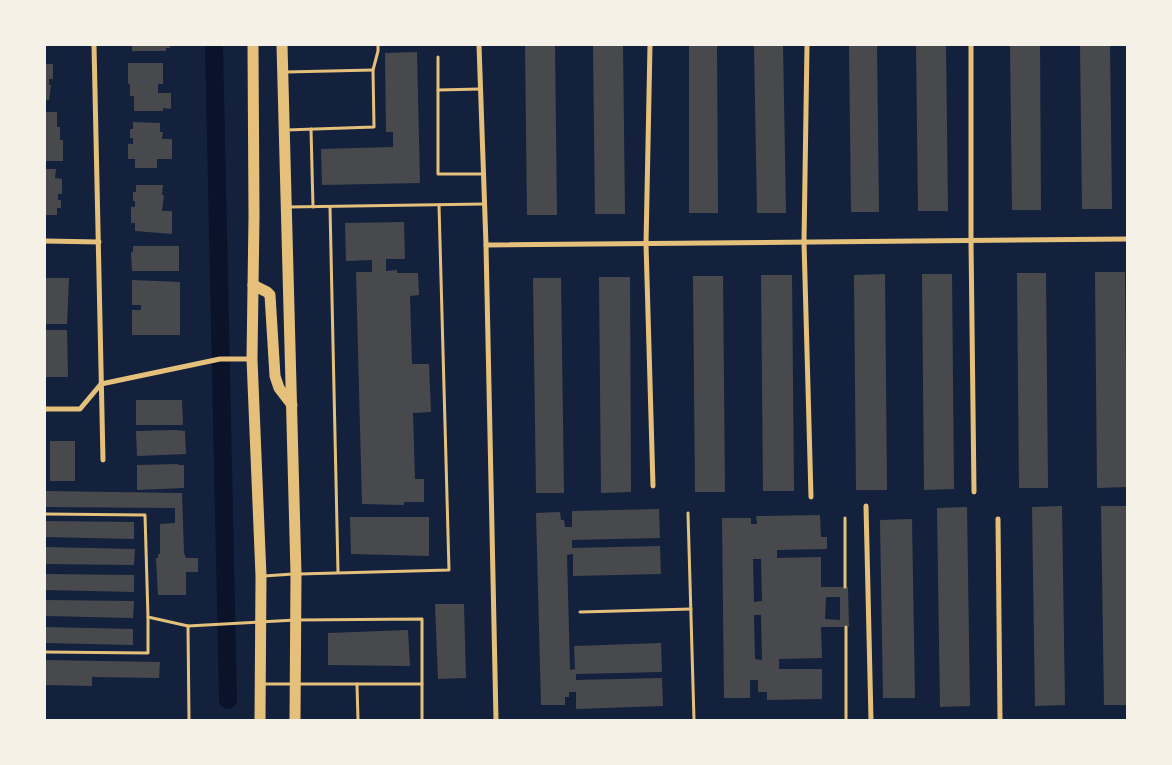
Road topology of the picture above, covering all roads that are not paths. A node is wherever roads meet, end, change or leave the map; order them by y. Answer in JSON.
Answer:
{"nodes":[{"id":1,"x":94,"y":45,"type":"edge"},
{"id":2,"x":253,"y":45,"type":"edge"},
{"id":3,"x":282,"y":45,"type":"edge"},
{"id":4,"x":378,"y":45,"type":"edge"},
{"id":5,"x":479,"y":45,"type":"edge"},
{"id":6,"x":650,"y":45,"type":"edge"},
{"id":7,"x":807,"y":45,"type":"edge"},
{"id":8,"x":971,"y":45,"type":"edge"},
{"id":9,"x":438,"y":57,"type":"dead end"},
{"id":10,"x":373,"y":70,"type":"junction"},
{"id":11,"x":282,"y":72,"type":"junction"},
{"id":12,"x":481,"y":89,"type":"junction"},
{"id":13,"x":438,"y":90,"type":"junction"},
{"id":14,"x":311,"y":129,"type":"junction"},
{"id":15,"x":285,"y":130,"type":"junction"},
{"id":16,"x":484,"y":174,"type":"junction"},
{"id":17,"x":485,"y":204,"type":"junction"},
{"id":18,"x":440,"y":205,"type":"junction"},
{"id":19,"x":287,"y":207,"type":"junction"},
{"id":20,"x":313,"y":207,"type":"junction"},
{"id":21,"x":330,"y":207,"type":"junction"},
{"id":22,"x":1127,"y":239,"type":"edge"},
{"id":23,"x":45,"y":241,"type":"edge"},
{"id":24,"x":971,"y":241,"type":"junction"},
{"id":25,"x":99,"y":242,"type":"junction"},
{"id":26,"x":804,"y":242,"type":"junction"},
{"id":27,"x":646,"y":244,"type":"junction"},
{"id":28,"x":486,"y":246,"type":"junction"},
{"id":29,"x":253,"y":285,"type":"junction"},
{"id":30,"x":252,"y":359,"type":"junction"},
{"id":31,"x":101,"y":384,"type":"junction"},
{"id":32,"x":292,"y":406,"type":"junction"},
{"id":33,"x":45,"y":409,"type":"edge"},
{"id":34,"x":103,"y":460,"type":"dead end"},
{"id":35,"x":653,"y":486,"type":"dead end"},
{"id":36,"x":974,"y":492,"type":"dead end"},
{"id":37,"x":811,"y":497,"type":"dead end"},
{"id":38,"x":866,"y":506,"type":"dead end"},
{"id":39,"x":688,"y":513,"type":"dead end"},
{"id":40,"x":45,"y":514,"type":"edge"},
{"id":41,"x":845,"y":518,"type":"dead end"},
{"id":42,"x":998,"y":519,"type":"dead end"},
{"id":43,"x":338,"y":572,"type":"junction"},
{"id":44,"x":296,"y":574,"type":"junction"},
{"id":45,"x":261,"y":576,"type":"junction"},
{"id":46,"x":845,"y":587,"type":"dead end"},
{"id":47,"x":691,"y":609,"type":"junction"},
{"id":48,"x":580,"y":612,"type":"dead end"},
{"id":49,"x":148,"y":617,"type":"junction"},
{"id":50,"x":296,"y":620,"type":"junction"},
{"id":51,"x":260,"y":622,"type":"junction"},
{"id":52,"x":188,"y":626,"type":"junction"},
{"id":53,"x":846,"y":627,"type":"dead end"},
{"id":54,"x":45,"y":652,"type":"edge"},
{"id":55,"x":260,"y":684,"type":"junction"},
{"id":56,"x":295,"y":684,"type":"junction"},
{"id":57,"x":357,"y":684,"type":"junction"},
{"id":58,"x":422,"y":684,"type":"junction"},
{"id":59,"x":189,"y":720,"type":"edge"},
{"id":60,"x":260,"y":720,"type":"edge"},
{"id":61,"x":295,"y":720,"type":"edge"},
{"id":62,"x":358,"y":720,"type":"edge"},
{"id":63,"x":422,"y":720,"type":"edge"},
{"id":64,"x":496,"y":720,"type":"edge"},
{"id":65,"x":694,"y":720,"type":"edge"},
{"id":66,"x":846,"y":720,"type":"edge"},
{"id":67,"x":871,"y":720,"type":"edge"},
{"id":68,"x":1000,"y":720,"type":"edge"}],
"edges":[{"from":1,"to":25,"type":"street"},
{"from":2,"to":29,"type":"main road"},
{"from":3,"to":11,"type":"main road"},
{"from":4,"to":10,"type":"lane"},
{"from":5,"to":12,"type":"street"},
{"from":6,"to":27,"type":"street"},
{"from":7,"to":26,"type":"street"},
{"from":8,"to":24,"type":"street"},
{"from":9,"to":13,"type":"lane"},
{"from":10,"to":11,"type":"lane"},
{"from":10,"to":14,"type":"lane"},
{"from":11,"to":15,"type":"main road"},
{"from":12,"to":13,"type":"lane"},
{"from":12,"to":16,"type":"street"},
{"from":13,"to":16,"type":"lane"},
{"from":14,"to":15,"type":"lane"},
{"from":14,"to":20,"type":"lane"},
{"from":15,"to":19,"type":"main road"},
{"from":16,"to":17,"type":"street"},
{"from":17,"to":18,"type":"lane"},
{"from":17,"to":28,"type":"street"},
{"from":18,"to":21,"type":"lane"},
{"from":18,"to":43,"type":"lane"},
{"from":19,"to":20,"type":"lane"},
{"from":19,"to":32,"type":"main road"},
{"from":20,"to":21,"type":"lane"},
{"from":21,"to":43,"type":"lane"},
{"from":22,"to":24,"type":"street"},
{"from":23,"to":25,"type":"street"},
{"from":24,"to":26,"type":"street"},
{"from":24,"to":36,"type":"street"},
{"from":25,"to":31,"type":"street"},
{"from":26,"to":27,"type":"street"},
{"from":26,"to":37,"type":"street"},
{"from":27,"to":28,"type":"street"},
{"from":27,"to":35,"type":"street"},
{"from":28,"to":64,"type":"street"},
{"from":29,"to":30,"type":"main road"},
{"from":29,"to":32,"type":"main road"},
{"from":30,"to":31,"type":"street"},
{"from":30,"to":45,"type":"main road"},
{"from":31,"to":33,"type":"street"},
{"from":31,"to":34,"type":"street"},
{"from":32,"to":44,"type":"main road"},
{"from":38,"to":67,"type":"street"},
{"from":39,"to":47,"type":"lane"},
{"from":40,"to":49,"type":"lane"},
{"from":41,"to":46,"type":"lane"},
{"from":42,"to":68,"type":"street"},
{"from":43,"to":44,"type":"lane"},
{"from":44,"to":45,"type":"lane"},
{"from":44,"to":50,"type":"main road"},
{"from":45,"to":51,"type":"main road"},
{"from":47,"to":48,"type":"lane"},
{"from":47,"to":65,"type":"lane"},
{"from":49,"to":52,"type":"lane"},
{"from":49,"to":54,"type":"lane"},
{"from":50,"to":51,"type":"lane"},
{"from":50,"to":56,"type":"main road"},
{"from":50,"to":58,"type":"lane"},
{"from":51,"to":52,"type":"lane"},
{"from":51,"to":55,"type":"main road"},
{"from":52,"to":59,"type":"lane"},
{"from":53,"to":66,"type":"lane"},
{"from":55,"to":56,"type":"lane"},
{"from":55,"to":60,"type":"main road"},
{"from":56,"to":57,"type":"lane"},
{"from":56,"to":61,"type":"main road"},
{"from":57,"to":58,"type":"lane"},
{"from":57,"to":62,"type":"lane"},
{"from":58,"to":63,"type":"lane"}]}
